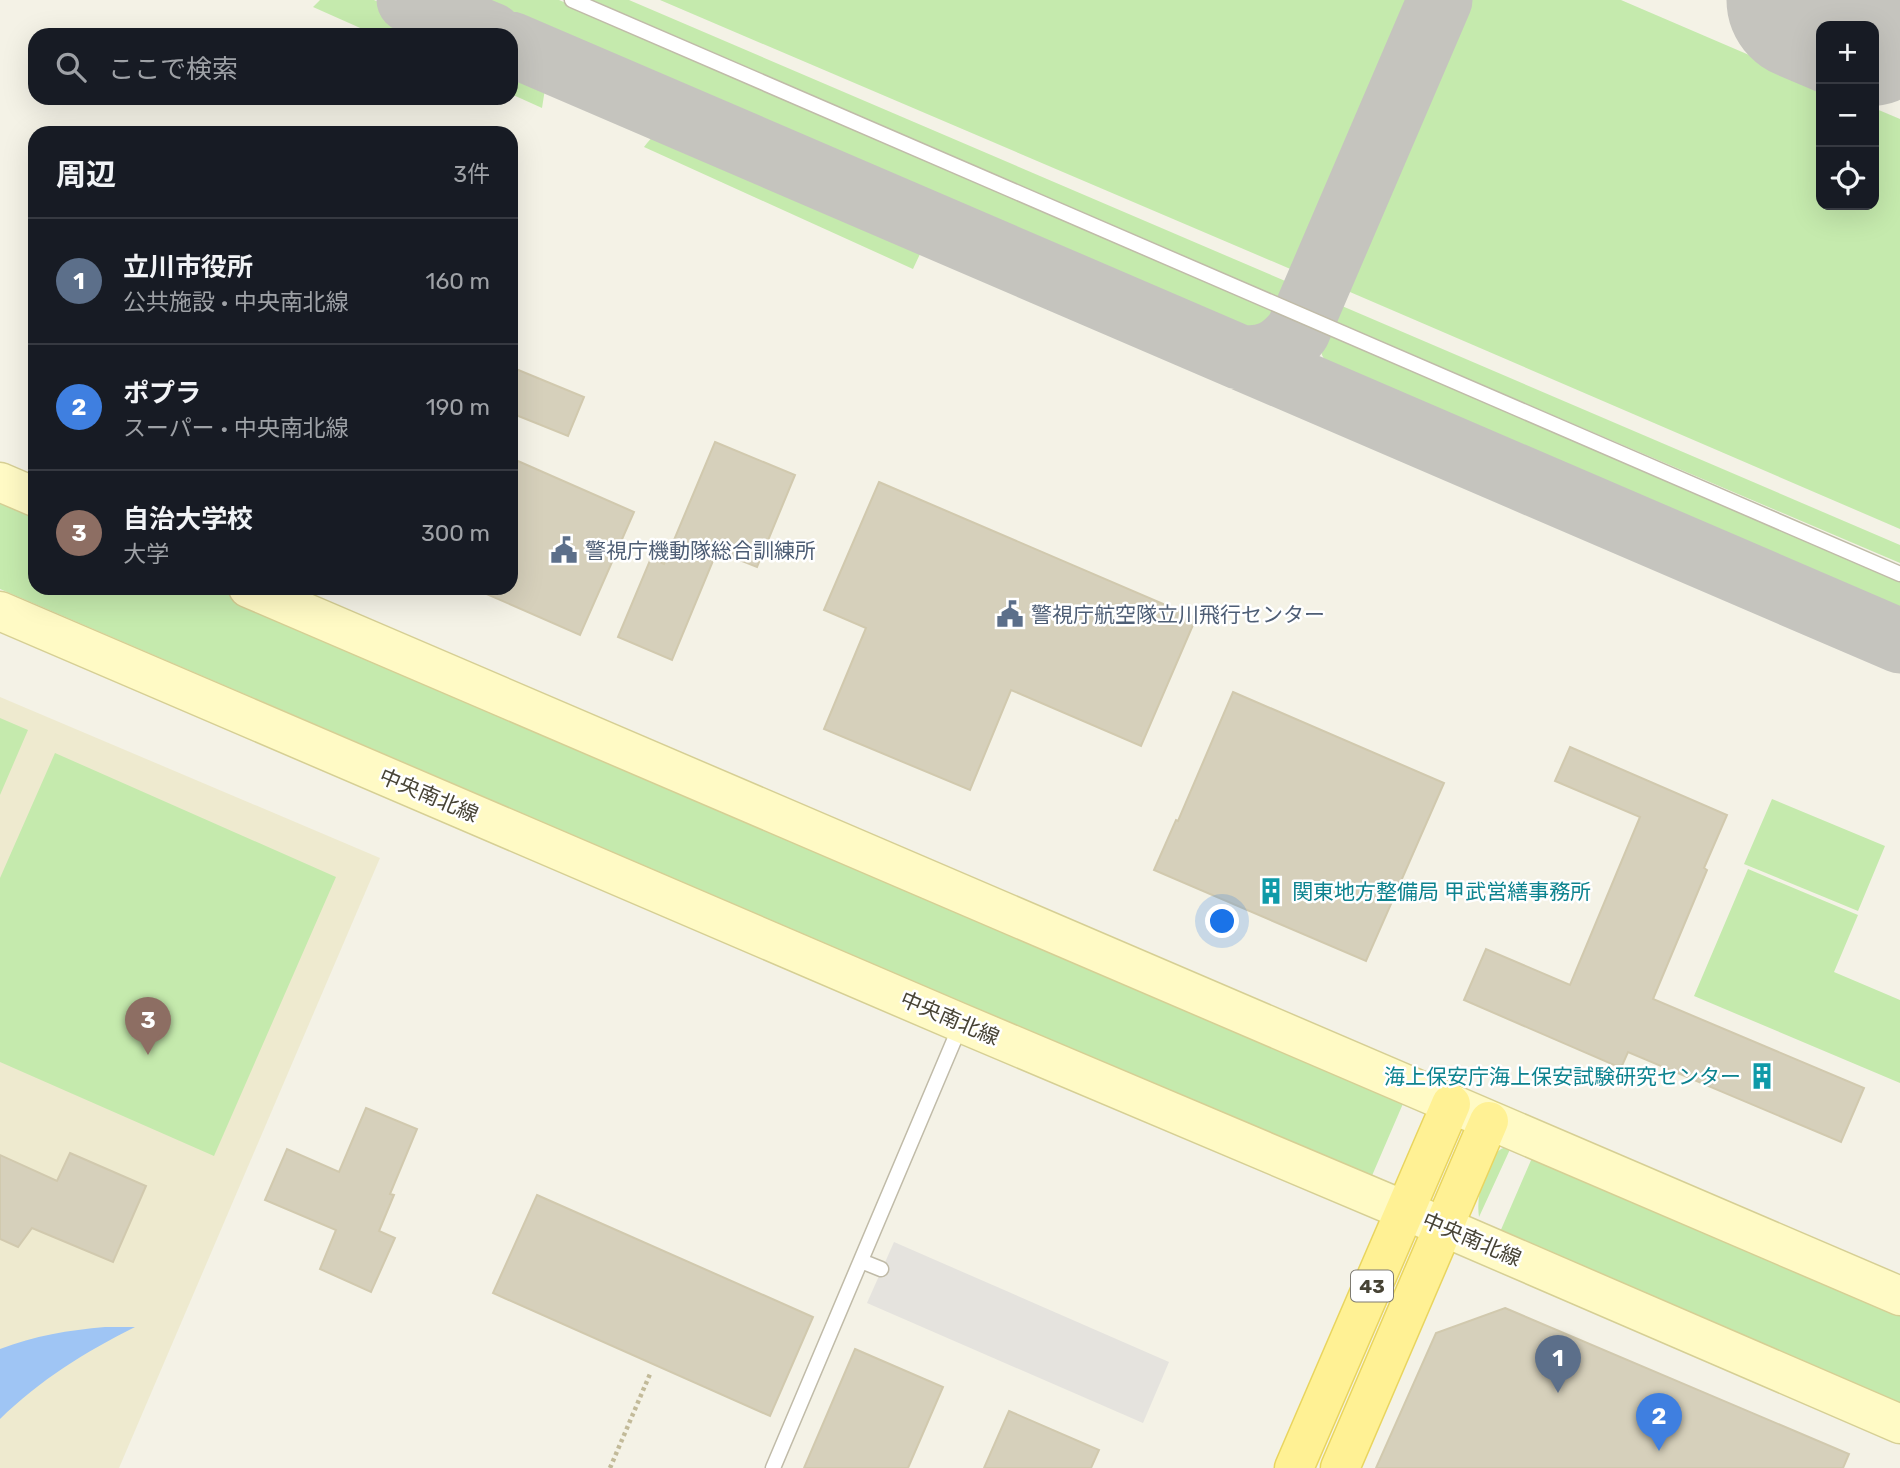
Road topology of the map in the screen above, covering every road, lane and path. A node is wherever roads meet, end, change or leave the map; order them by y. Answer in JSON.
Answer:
{"nodes":[{"id":1,"x":572,"y":0,"type":"edge"},
{"id":2,"x":0,"y":482,"type":"edge"},
{"id":3,"x":28,"y":493,"type":"edge"},
{"id":4,"x":1900,"y":574,"type":"edge"},
{"id":5,"x":264,"y":595,"type":"edge"},
{"id":6,"x":0,"y":611,"type":"edge"},
{"id":7,"x":961,"y":1023,"type":"junction"},
{"id":8,"x":1451,"y":1104,"type":"junction"},
{"id":9,"x":1489,"y":1121,"type":"junction"},
{"id":10,"x":1405,"y":1211,"type":"junction"},
{"id":11,"x":1444,"y":1227,"type":"junction"},
{"id":12,"x":861,"y":1261,"type":"junction"},
{"id":13,"x":881,"y":1269,"type":"dead end"},
{"id":14,"x":1900,"y":1296,"type":"edge"},
{"id":15,"x":650,"y":1374,"type":"dead end"},
{"id":16,"x":1900,"y":1424,"type":"edge"},
{"id":17,"x":610,"y":1468,"type":"edge"},
{"id":18,"x":773,"y":1468,"type":"edge"},
{"id":19,"x":1294,"y":1468,"type":"edge"},
{"id":20,"x":1340,"y":1468,"type":"edge"}],
"edges":[{"from":1,"to":4,"type":"lane"},
{"from":2,"to":3,"type":"main road"},
{"from":5,"to":8,"type":"main road"},
{"from":6,"to":7,"type":"main road","name":"中央南北線"},
{"from":7,"to":10,"type":"main road","name":"中央南北線"},
{"from":7,"to":12,"type":"lane"},
{"from":8,"to":9,"type":"main road"},
{"from":8,"to":10,"type":"main road","number":"43"},
{"from":9,"to":11,"type":"main road","number":"43"},
{"from":9,"to":14,"type":"main road"},
{"from":10,"to":11,"type":"main road","name":"中央南北線"},
{"from":10,"to":19,"type":"main road","number":"43"},
{"from":11,"to":16,"type":"main road","name":"中央南北線"},
{"from":11,"to":20,"type":"main road","number":"43"},
{"from":12,"to":13,"type":"lane"},
{"from":12,"to":18,"type":"lane"},
{"from":15,"to":17,"type":"path"}]}
